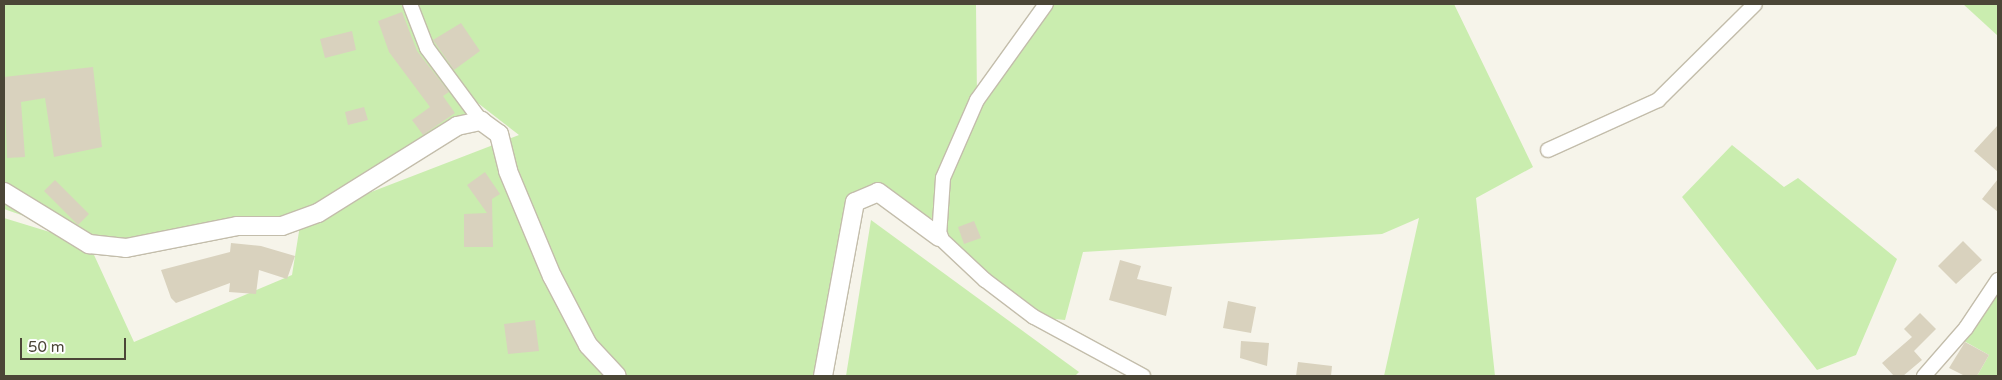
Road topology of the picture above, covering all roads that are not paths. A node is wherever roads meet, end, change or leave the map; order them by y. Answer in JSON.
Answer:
{"nodes":[{"id":1,"x":410,"y":4,"type":"edge"},
{"id":2,"x":1046,"y":4,"type":"edge"},
{"id":3,"x":1755,"y":4,"type":"edge"},
{"id":4,"x":481,"y":121,"type":"junction"},
{"id":5,"x":1548,"y":150,"type":"dead end"},
{"id":6,"x":4,"y":192,"type":"edge"},
{"id":7,"x":939,"y":237,"type":"junction"},
{"id":8,"x":1998,"y":280,"type":"edge"},
{"id":9,"x":617,"y":376,"type":"edge"},
{"id":10,"x":823,"y":376,"type":"edge"},
{"id":11,"x":1143,"y":376,"type":"edge"},
{"id":12,"x":1924,"y":376,"type":"edge"}],
"edges":[{"from":1,"to":4,"type":"street"},
{"from":2,"to":7,"type":"street"},
{"from":3,"to":5,"type":"street"},
{"from":4,"to":6,"type":"street"},
{"from":4,"to":9,"type":"street"},
{"from":7,"to":10,"type":"street"},
{"from":7,"to":11,"type":"street"},
{"from":8,"to":12,"type":"street"}]}
